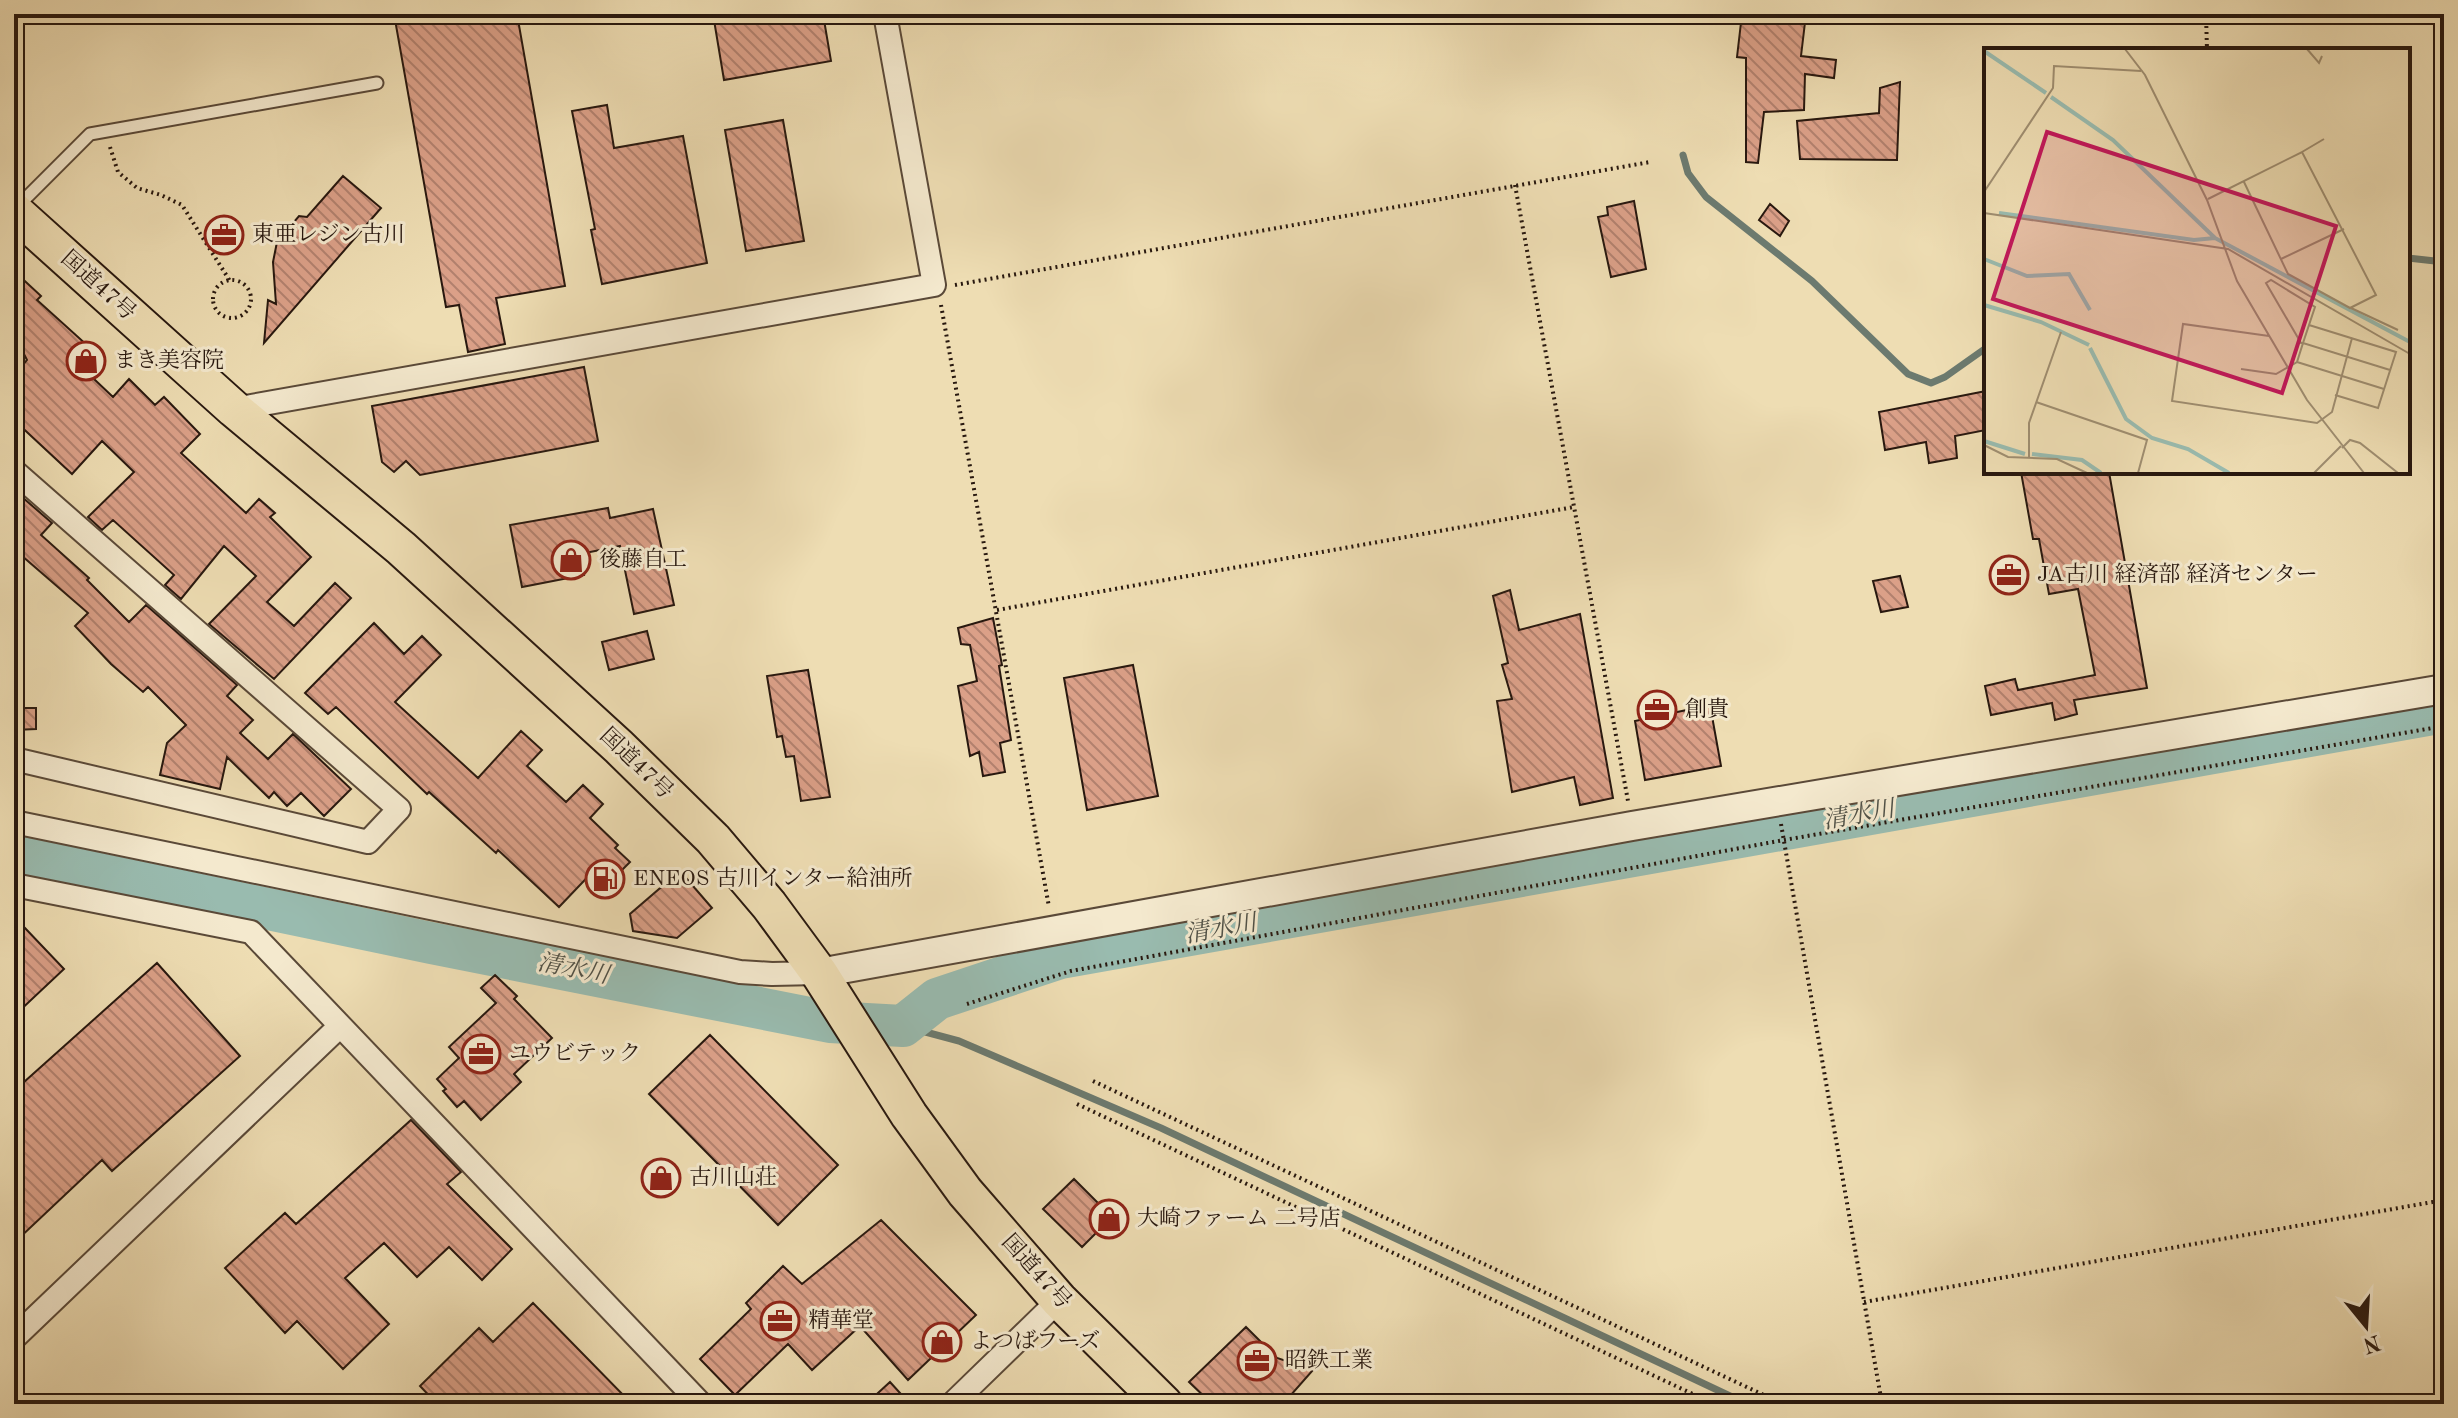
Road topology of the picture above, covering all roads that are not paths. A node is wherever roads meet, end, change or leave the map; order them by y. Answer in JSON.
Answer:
{"nodes":[{"id":1,"x":885,"y":14,"type":"edge"},
{"id":2,"x":377,"y":83,"type":"dead end"},
{"id":3,"x":14,"y":210,"type":"edge"},
{"id":4,"x":234,"y":409,"type":"junction"},
{"id":5,"x":14,"y":471,"type":"edge"},
{"id":6,"x":2444,"y":689,"type":"edge"},
{"id":7,"x":14,"y":759,"type":"edge"},
{"id":8,"x":14,"y":822,"type":"edge"},
{"id":9,"x":14,"y":885,"type":"edge"},
{"id":10,"x":821,"y":978,"type":"junction"},
{"id":11,"x":340,"y":1026,"type":"junction"},
{"id":12,"x":1059,"y":1300,"type":"junction"},
{"id":13,"x":14,"y":1338,"type":"edge"},
{"id":14,"x":701,"y":1404,"type":"edge"},
{"id":15,"x":952,"y":1404,"type":"edge"},
{"id":16,"x":1164,"y":1404,"type":"edge"}],
"edges":[{"from":1,"to":4,"type":"street"},
{"from":2,"to":3,"type":"lane"},
{"from":3,"to":4,"type":"highway","name":"国道47号"},
{"from":4,"to":10,"type":"highway","name":"国道47号"},
{"from":5,"to":7,"type":"street"},
{"from":6,"to":10,"type":"street"},
{"from":8,"to":10,"type":"street"},
{"from":9,"to":11,"type":"street"},
{"from":10,"to":12,"type":"highway","name":"国道47号"},
{"from":11,"to":13,"type":"street"},
{"from":11,"to":14,"type":"street"},
{"from":12,"to":15,"type":"street"},
{"from":12,"to":16,"type":"highway","name":"国道47号"}]}
